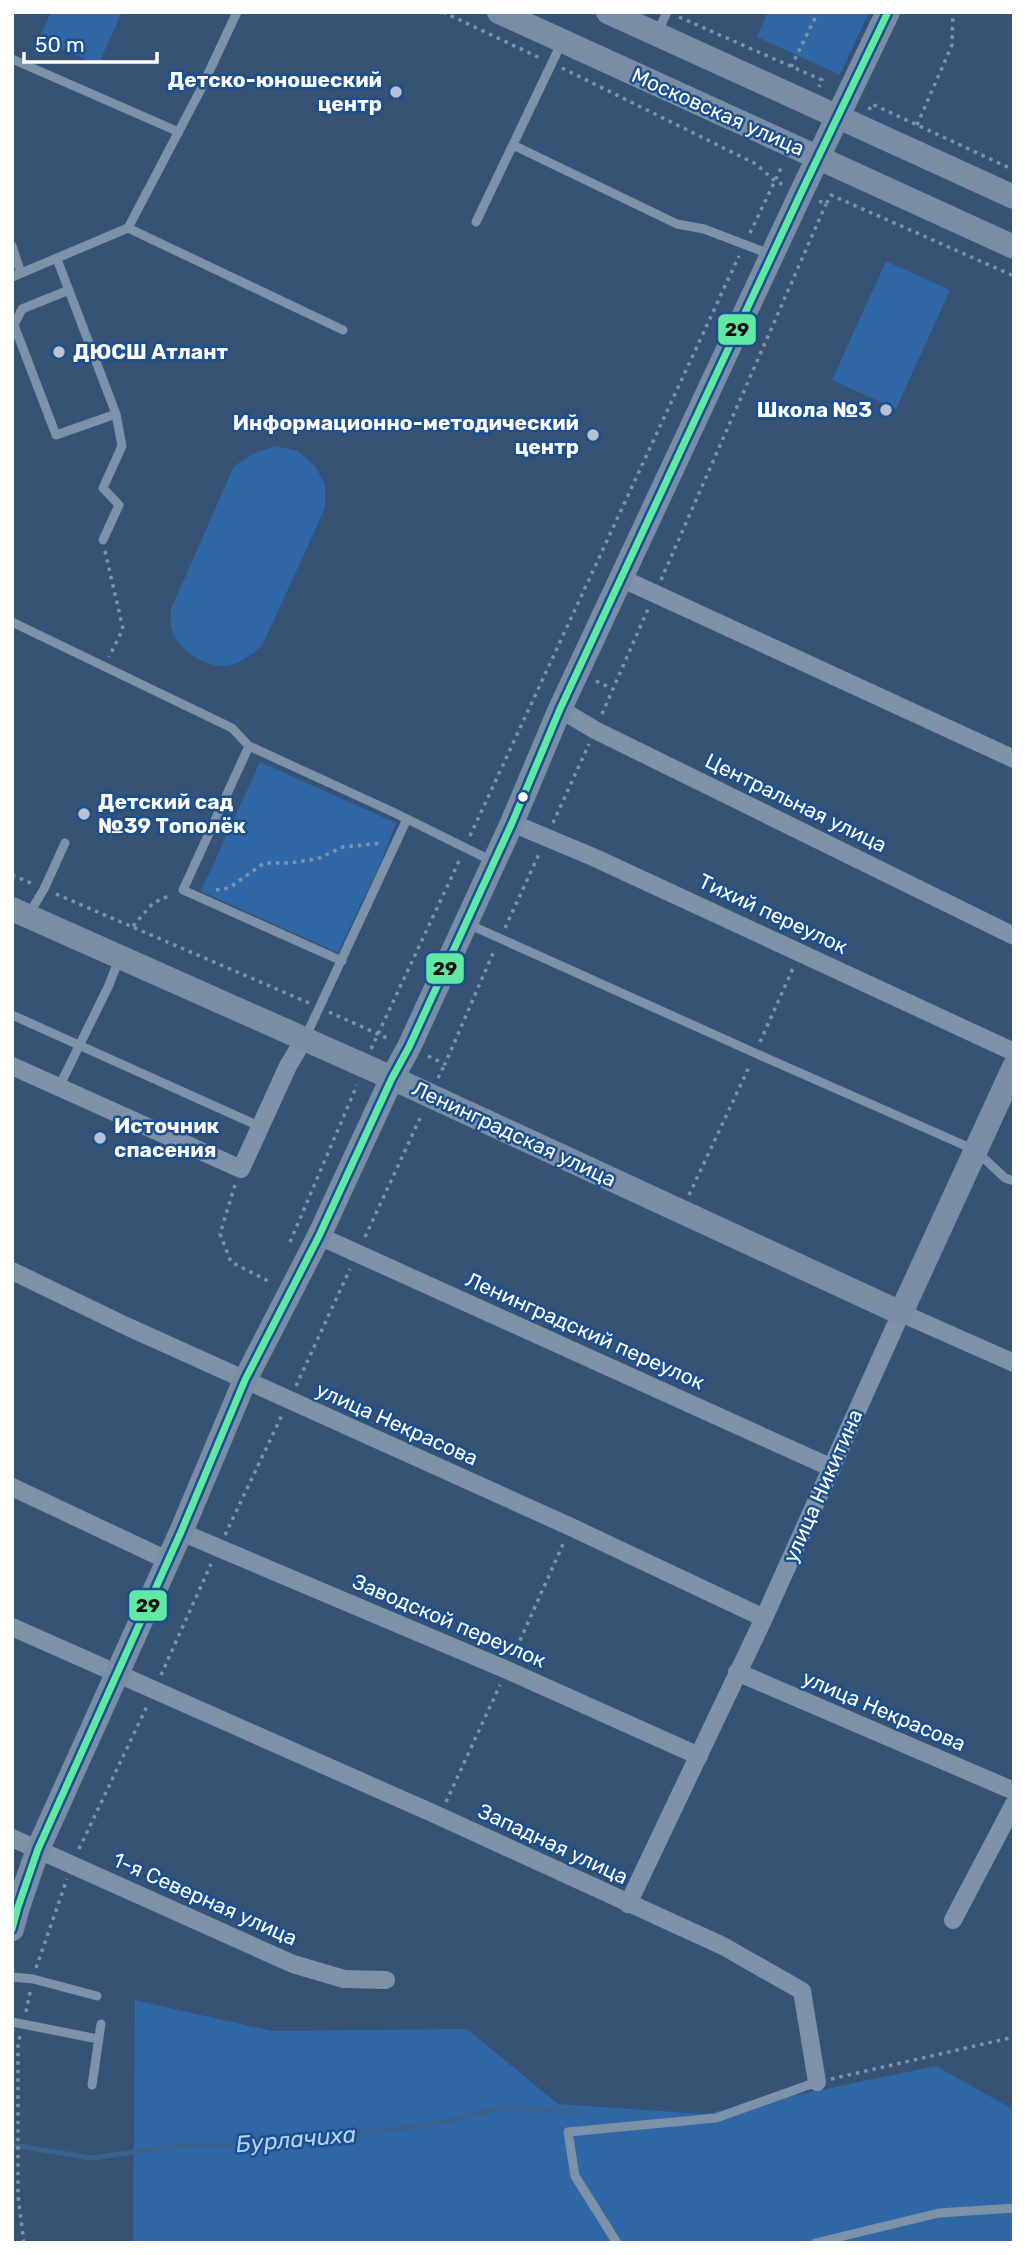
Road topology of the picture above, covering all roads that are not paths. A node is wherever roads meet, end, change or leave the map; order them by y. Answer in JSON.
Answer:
{"nodes":[{"id":1,"x":237,"y":12,"type":"edge"},
{"id":2,"x":499,"y":12,"type":"edge"},
{"id":3,"x":608,"y":12,"type":"edge"},
{"id":4,"x":875,"y":12,"type":"edge"},
{"id":5,"x":888,"y":12,"type":"edge"},
{"id":6,"x":664,"y":20,"type":"edge"},
{"id":7,"x":556,"y":52,"type":"junction"},
{"id":8,"x":12,"y":60,"type":"edge"},
{"id":9,"x":834,"y":115,"type":"junction"},
{"id":10,"x":179,"y":132,"type":"junction"},
{"id":11,"x":513,"y":145,"type":"junction"},
{"id":12,"x":814,"y":156,"type":"junction"},
{"id":13,"x":1014,"y":197,"type":"edge"},
{"id":14,"x":476,"y":222,"type":"dead end"},
{"id":15,"x":128,"y":228,"type":"junction"},
{"id":16,"x":12,"y":246,"type":"edge"},
{"id":17,"x":1014,"y":247,"type":"edge"},
{"id":18,"x":773,"y":256,"type":"junction"},
{"id":19,"x":57,"y":259,"type":"junction"},
{"id":20,"x":16,"y":275,"type":"edge"},
{"id":21,"x":69,"y":290,"type":"junction"},
{"id":22,"x":343,"y":330,"type":"dead end"},
{"id":23,"x":116,"y":414,"type":"junction"},
{"id":24,"x":103,"y":540,"type":"road end"},
{"id":25,"x":623,"y":579,"type":"junction"},
{"id":26,"x":12,"y":622,"type":"edge"},
{"id":27,"x":561,"y":709,"type":"junction"},
{"id":28,"x":249,"y":746,"type":"junction"},
{"id":29,"x":1014,"y":759,"type":"edge"},
{"id":30,"x":407,"y":819,"type":"junction"},
{"id":31,"x":512,"y":823,"type":"junction"},
{"id":32,"x":65,"y":843,"type":"dead end"},
{"id":33,"x":494,"y":862,"type":"junction"},
{"id":34,"x":20,"y":912,"type":"edge"},
{"id":35,"x":467,"y":923,"type":"junction"},
{"id":36,"x":1014,"y":936,"type":"edge"},
{"id":37,"x":120,"y":956,"type":"junction"},
{"id":38,"x":342,"y":961,"type":"junction"},
{"id":39,"x":12,"y":1014,"type":"edge"},
{"id":40,"x":304,"y":1039,"type":"junction"},
{"id":41,"x":81,"y":1046,"type":"junction"},
{"id":42,"x":1014,"y":1052,"type":"edge"},
{"id":43,"x":12,"y":1066,"type":"edge"},
{"id":44,"x":1014,"y":1067,"type":"edge"},
{"id":45,"x":392,"y":1078,"type":"junction"},
{"id":46,"x":59,"y":1087,"type":"junction"},
{"id":47,"x":261,"y":1127,"type":"junction"},
{"id":48,"x":975,"y":1150,"type":"junction"},
{"id":49,"x":1014,"y":1181,"type":"edge"},
{"id":50,"x":319,"y":1236,"type":"junction"},
{"id":51,"x":12,"y":1271,"type":"edge"},
{"id":52,"x":901,"y":1314,"type":"junction"},
{"id":53,"x":1014,"y":1363,"type":"edge"},
{"id":54,"x":245,"y":1380,"type":"junction"},
{"id":55,"x":832,"y":1468,"type":"junction"},
{"id":56,"x":12,"y":1487,"type":"edge"},
{"id":57,"x":181,"y":1532,"type":"junction"},
{"id":58,"x":167,"y":1560,"type":"junction"},
{"id":59,"x":764,"y":1618,"type":"junction"},
{"id":60,"x":12,"y":1627,"type":"edge"},
{"id":61,"x":737,"y":1672,"type":"junction"},
{"id":62,"x":115,"y":1674,"type":"junction"},
{"id":63,"x":699,"y":1756,"type":"junction"},
{"id":64,"x":1014,"y":1791,"type":"edge"},
{"id":65,"x":1014,"y":1804,"type":"edge"},
{"id":66,"x":12,"y":1838,"type":"edge"},
{"id":67,"x":38,"y":1849,"type":"junction"},
{"id":68,"x":628,"y":1904,"type":"junction"},
{"id":69,"x":953,"y":1920,"type":"dead end"},
{"id":70,"x":12,"y":1929,"type":"edge"},
{"id":71,"x":12,"y":1977,"type":"edge"},
{"id":72,"x":386,"y":1980,"type":"dead end"},
{"id":73,"x":97,"y":1996,"type":"dead end"},
{"id":74,"x":12,"y":2022,"type":"edge"},
{"id":75,"x":101,"y":2024,"type":"dead end"},
{"id":76,"x":98,"y":2039,"type":"junction"},
{"id":77,"x":817,"y":2082,"type":"joint"},
{"id":78,"x":92,"y":2085,"type":"dead end"},
{"id":79,"x":1014,"y":2208,"type":"edge"},
{"id":80,"x":617,"y":2243,"type":"edge"},
{"id":81,"x":815,"y":2243,"type":"edge"}],
"edges":[{"from":1,"to":10,"type":"lane"},
{"from":2,"to":7,"type":"street","name":"Московская улица"},
{"from":3,"to":6,"type":"street"},
{"from":4,"to":9,"type":"street"},
{"from":5,"to":9,"type":"street"},
{"from":6,"to":9,"type":"street"},
{"from":7,"to":11,"type":"lane"},
{"from":7,"to":12,"type":"street","name":"Московская улица"},
{"from":8,"to":10,"type":"lane"},
{"from":9,"to":12,"type":"street"},
{"from":9,"to":13,"type":"street"},
{"from":10,"to":15,"type":"lane"},
{"from":11,"to":14,"type":"lane"},
{"from":11,"to":18,"type":"lane"},
{"from":12,"to":17,"type":"street","name":"Московская улица"},
{"from":12,"to":18,"type":"street"},
{"from":15,"to":19,"type":"lane"},
{"from":15,"to":22,"type":"lane"},
{"from":16,"to":20,"type":"lane"},
{"from":18,"to":25,"type":"street"},
{"from":19,"to":20,"type":"lane"},
{"from":19,"to":21,"type":"lane"},
{"from":21,"to":23,"type":"lane"},
{"from":21,"to":23,"type":"lane"},
{"from":23,"to":24,"type":"lane"},
{"from":25,"to":27,"type":"street"},
{"from":25,"to":29,"type":"street"},
{"from":26,"to":28,"type":"lane"},
{"from":27,"to":31,"type":"street"},
{"from":27,"to":36,"type":"street","name":"Центральная улица"},
{"from":28,"to":30,"type":"lane"},
{"from":28,"to":38,"type":"lane"},
{"from":30,"to":33,"type":"lane"},
{"from":30,"to":38,"type":"lane"},
{"from":31,"to":33,"type":"street"},
{"from":31,"to":42,"type":"street","name":"Тихий переулок"},
{"from":32,"to":34,"type":"lane"},
{"from":33,"to":35,"type":"street"},
{"from":34,"to":37,"type":"street","name":"Ленинградская улица"},
{"from":35,"to":45,"type":"street"},
{"from":35,"to":48,"type":"lane"},
{"from":37,"to":40,"type":"street","name":"Ленинградская улица"},
{"from":37,"to":41,"type":"lane"},
{"from":38,"to":40,"type":"lane"},
{"from":39,"to":41,"type":"lane"},
{"from":40,"to":45,"type":"street","name":"Ленинградская улица"},
{"from":40,"to":47,"type":"street"},
{"from":41,"to":46,"type":"lane"},
{"from":41,"to":47,"type":"lane"},
{"from":43,"to":46,"type":"street"},
{"from":44,"to":48,"type":"street","name":"улица Никитина"},
{"from":45,"to":50,"type":"street"},
{"from":45,"to":52,"type":"street","name":"Ленинградская улица"},
{"from":46,"to":47,"type":"street"},
{"from":48,"to":49,"type":"lane"},
{"from":48,"to":52,"type":"street","name":"улица Никитина"},
{"from":50,"to":54,"type":"street"},
{"from":50,"to":55,"type":"street","name":"Ленинградский переулок"},
{"from":51,"to":54,"type":"street","name":"улица Некрасова"},
{"from":52,"to":53,"type":"street","name":"Ленинградская улица"},
{"from":52,"to":55,"type":"street","name":"улица Никитина"},
{"from":54,"to":57,"type":"street"},
{"from":54,"to":59,"type":"street","name":"улица Некрасова"},
{"from":55,"to":59,"type":"street","name":"улица Никитина"},
{"from":56,"to":58,"type":"street"},
{"from":57,"to":58,"type":"street"},
{"from":57,"to":63,"type":"street","name":"Заводской переулок"},
{"from":58,"to":62,"type":"street"},
{"from":59,"to":61,"type":"street","name":"улица Никитина"},
{"from":60,"to":62,"type":"street","name":"Западная улица"},
{"from":61,"to":63,"type":"street","name":"улица Никитина"},
{"from":61,"to":64,"type":"street","name":"улица Некрасова"},
{"from":62,"to":67,"type":"street"},
{"from":62,"to":68,"type":"street","name":"Западная улица"},
{"from":63,"to":68,"type":"street","name":"улица Никитина"},
{"from":65,"to":69,"type":"street"},
{"from":66,"to":67,"type":"street","name":"1-я Северная улица"},
{"from":67,"to":70,"type":"street"},
{"from":67,"to":72,"type":"street","name":"1-я Северная улица"},
{"from":68,"to":77,"type":"street","name":"Западная улица"},
{"from":71,"to":73,"type":"lane"},
{"from":74,"to":76,"type":"lane"},
{"from":75,"to":76,"type":"lane"},
{"from":76,"to":78,"type":"lane"},
{"from":77,"to":80,"type":"lane"},
{"from":79,"to":81,"type":"lane"}]}
